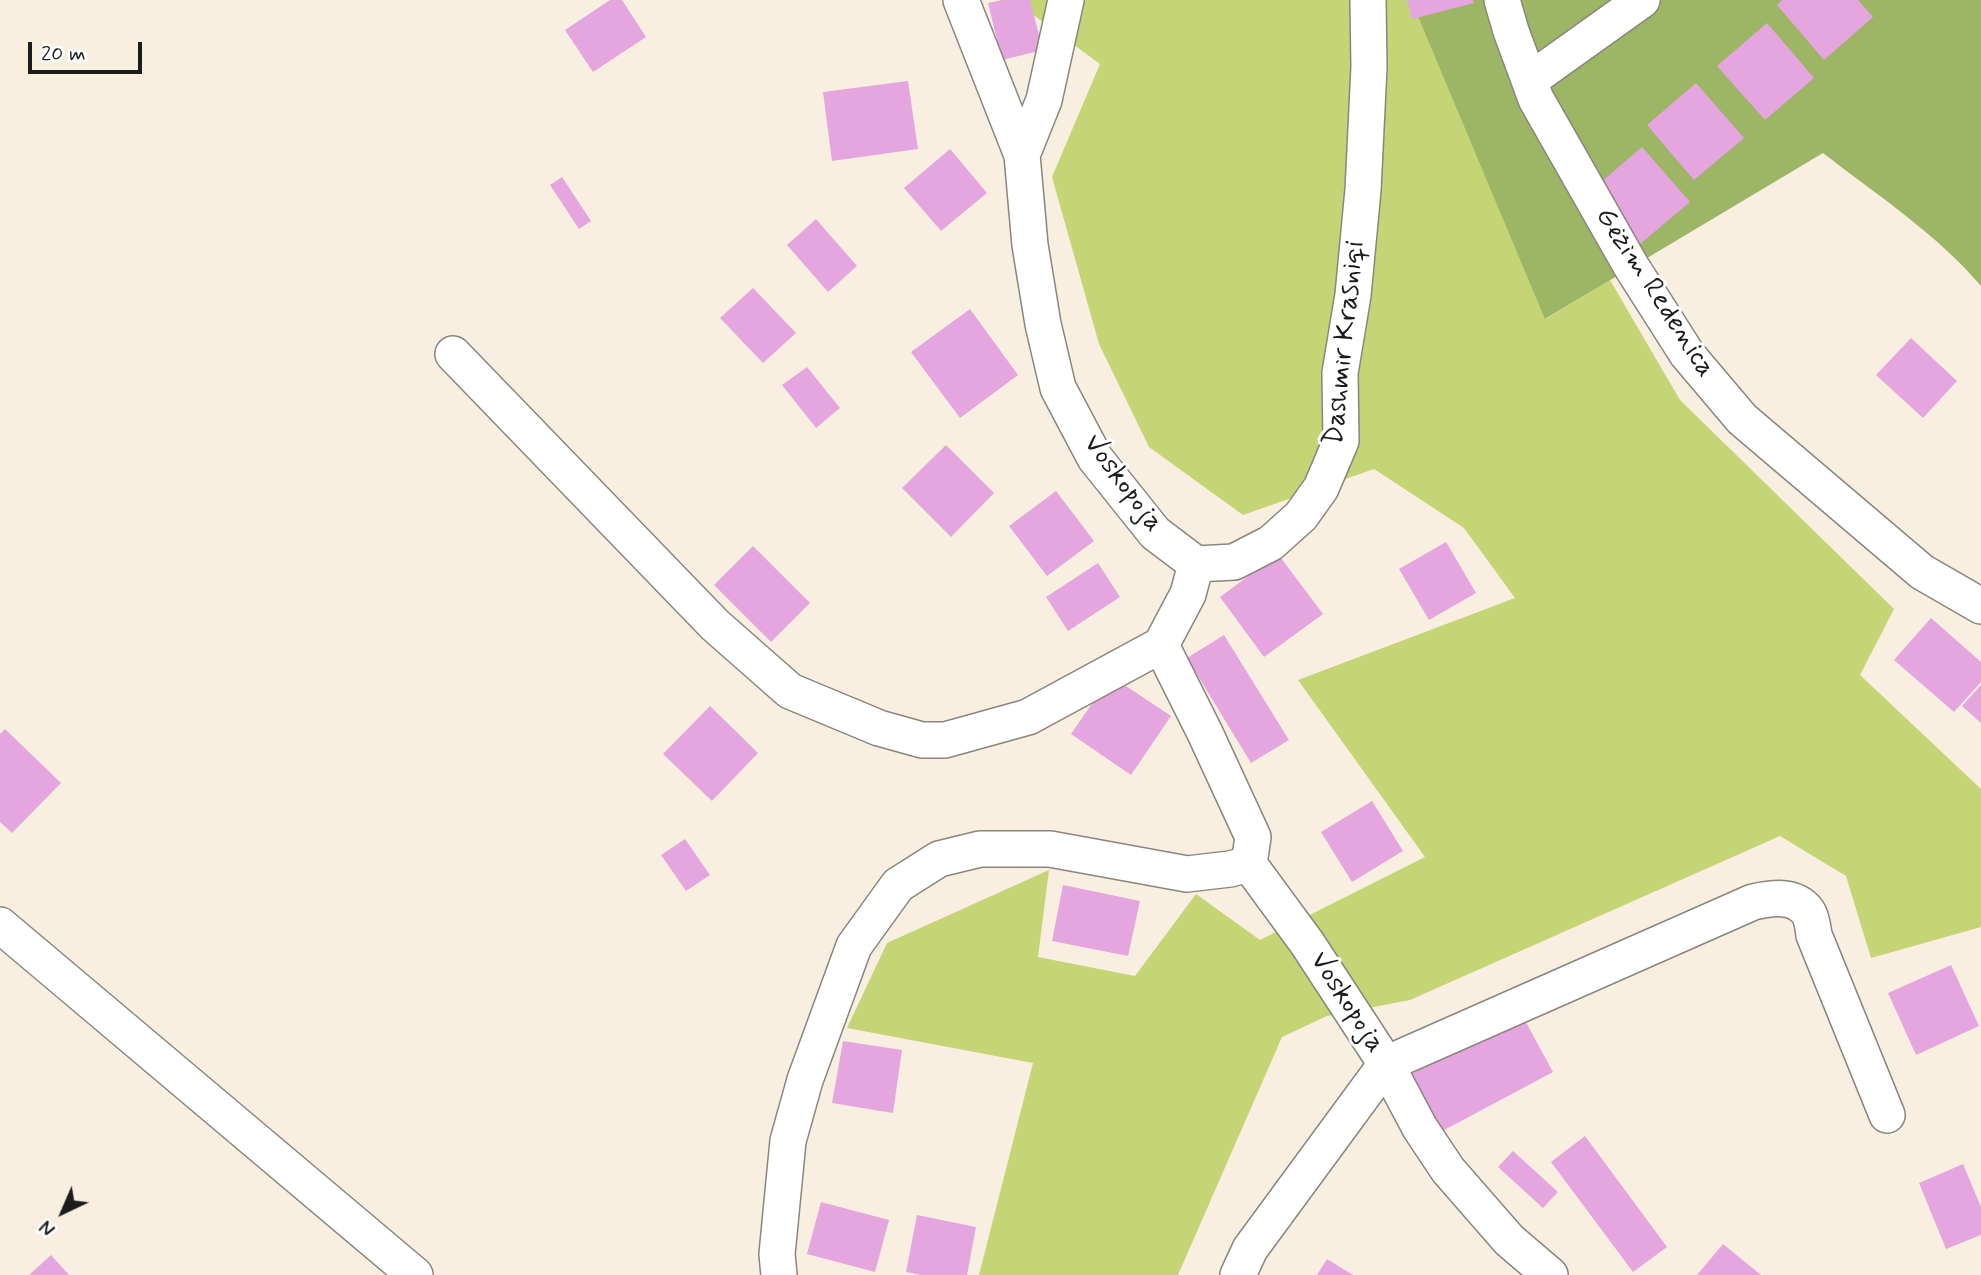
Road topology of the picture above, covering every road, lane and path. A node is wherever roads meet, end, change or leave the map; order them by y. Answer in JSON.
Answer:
{"nodes":[{"id":1,"x":961,"y":0,"type":"edge"},
{"id":2,"x":1066,"y":0,"type":"edge"},
{"id":3,"x":1368,"y":0,"type":"edge"},
{"id":4,"x":1502,"y":0,"type":"edge"},
{"id":5,"x":1642,"y":0,"type":"edge"},
{"id":6,"x":1530,"y":80,"type":"junction"},
{"id":7,"x":1022,"y":155,"type":"junction"},
{"id":8,"x":453,"y":354,"type":"dead end"},
{"id":9,"x":1196,"y":564,"type":"junction"},
{"id":10,"x":1981,"y":606,"type":"edge"},
{"id":11,"x":1161,"y":645,"type":"junction"},
{"id":12,"x":1248,"y":864,"type":"junction"},
{"id":13,"x":0,"y":925,"type":"edge"},
{"id":14,"x":1386,"y":1064,"type":"junction"},
{"id":15,"x":1887,"y":1115,"type":"dead end"},
{"id":16,"x":415,"y":1275,"type":"edge"},
{"id":17,"x":779,"y":1275,"type":"edge"},
{"id":18,"x":1238,"y":1275,"type":"edge"},
{"id":19,"x":1550,"y":1275,"type":"edge"}],
"edges":[{"from":1,"to":7,"type":"street"},
{"from":2,"to":7,"type":"street","name":"Voskopoja"},
{"from":3,"to":9,"type":"street","name":"Dashmir Krasniqi"},
{"from":4,"to":6,"type":"street","name":"Gëzim Redenica"},
{"from":5,"to":6,"type":"street"},
{"from":6,"to":10,"type":"street","name":"Gëzim Redenica"},
{"from":7,"to":9,"type":"street","name":"Voskopoja"},
{"from":8,"to":11,"type":"street"},
{"from":9,"to":11,"type":"street"},
{"from":11,"to":12,"type":"street"},
{"from":12,"to":14,"type":"street","name":"Voskopoja"},
{"from":12,"to":17,"type":"street"},
{"from":13,"to":16,"type":"street"},
{"from":14,"to":15,"type":"street","name":"Voskopoja"},
{"from":14,"to":18,"type":"street"},
{"from":14,"to":19,"type":"street","name":"Voskopoja"}]}
